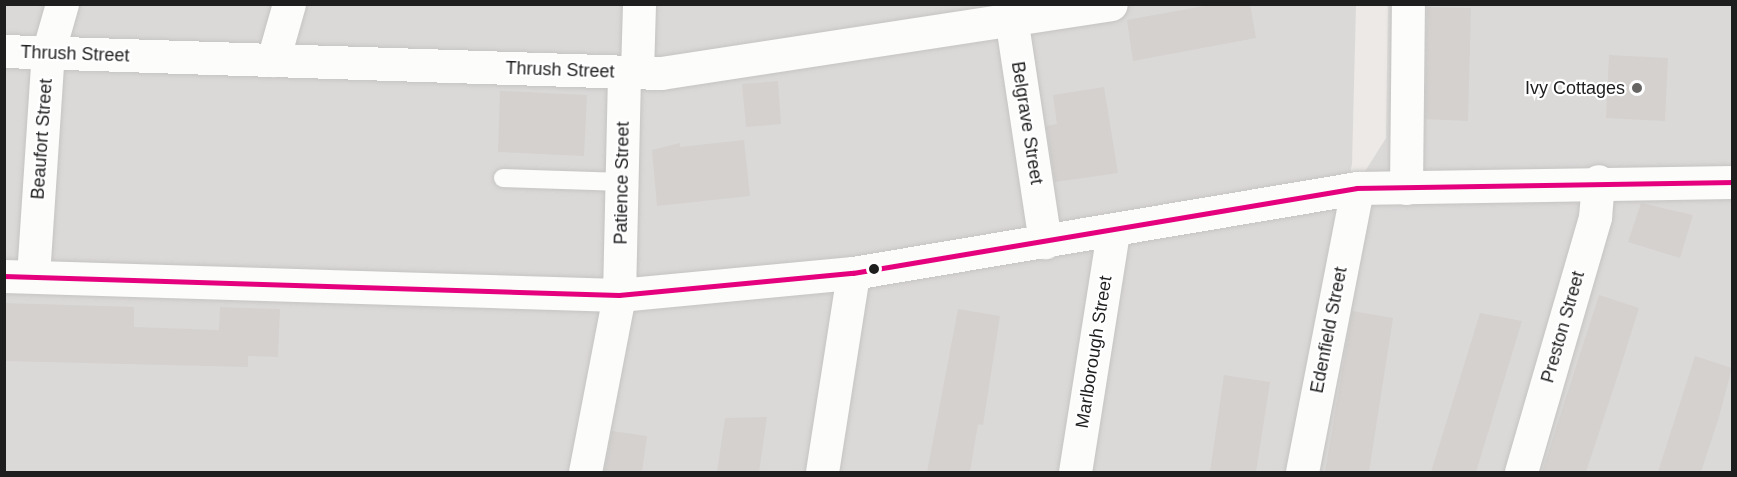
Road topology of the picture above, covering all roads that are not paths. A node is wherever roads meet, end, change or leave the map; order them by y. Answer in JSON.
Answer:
{"nodes":[{"id":1,"x":62,"y":4,"type":"edge"},
{"id":2,"x":289,"y":4,"type":"edge"},
{"id":3,"x":639,"y":4,"type":"edge"},
{"id":4,"x":1112,"y":4,"type":"edge"},
{"id":5,"x":1408,"y":4,"type":"edge"},
{"id":6,"x":1010,"y":12,"type":"edge"},
{"id":7,"x":4,"y":51,"type":"edge"},
{"id":8,"x":48,"y":53,"type":"junction"},
{"id":9,"x":273,"y":60,"type":"junction"},
{"id":10,"x":631,"y":72,"type":"junction"},
{"id":11,"x":503,"y":178,"type":"dead end"},
{"id":12,"x":1598,"y":181,"type":"junction"},
{"id":13,"x":622,"y":182,"type":"junction"},
{"id":14,"x":1732,"y":182,"type":"edge"},
{"id":15,"x":1357,"y":188,"type":"junction"},
{"id":16,"x":1406,"y":188,"type":"junction"},
{"id":17,"x":1113,"y":231,"type":"junction"},
{"id":18,"x":1045,"y":242,"type":"junction"},
{"id":19,"x":853,"y":273,"type":"junction"},
{"id":20,"x":19,"y":276,"type":"edge"},
{"id":21,"x":619,"y":295,"type":"junction"},
{"id":22,"x":585,"y":472,"type":"edge"},
{"id":23,"x":822,"y":472,"type":"edge"},
{"id":24,"x":1075,"y":472,"type":"edge"},
{"id":25,"x":1302,"y":472,"type":"edge"},
{"id":26,"x":1521,"y":472,"type":"edge"}],
"edges":[{"from":1,"to":8,"type":"street","name":"Beaufort Street"},
{"from":2,"to":9,"type":"street"},
{"from":3,"to":10,"type":"street","name":"Patience Street"},
{"from":4,"to":6,"type":"street","name":"Thrush Street"},
{"from":5,"to":16,"type":"street"},
{"from":6,"to":10,"type":"street","name":"Thrush Street"},
{"from":6,"to":18,"type":"street","name":"Belgrave Street"},
{"from":7,"to":8,"type":"street","name":"Thrush Street"},
{"from":8,"to":9,"type":"street","name":"Thrush Street"},
{"from":8,"to":20,"type":"street","name":"Beaufort Street"},
{"from":9,"to":10,"type":"street","name":"Thrush Street"},
{"from":10,"to":13,"type":"street","name":"Patience Street"},
{"from":11,"to":13,"type":"lane"},
{"from":12,"to":14,"type":"street"},
{"from":12,"to":16,"type":"street"},
{"from":12,"to":26,"type":"street","name":"Preston Street"},
{"from":13,"to":21,"type":"street","name":"Patience Street"},
{"from":15,"to":16,"type":"street"},
{"from":15,"to":17,"type":"street"},
{"from":15,"to":25,"type":"street","name":"Edenfield Street"},
{"from":17,"to":18,"type":"street"},
{"from":17,"to":24,"type":"street","name":"Marlborough Street"},
{"from":18,"to":19,"type":"street"},
{"from":19,"to":21,"type":"street"},
{"from":19,"to":23,"type":"street"},
{"from":20,"to":21,"type":"street"},
{"from":21,"to":22,"type":"street","name":"Patience Street"}]}
